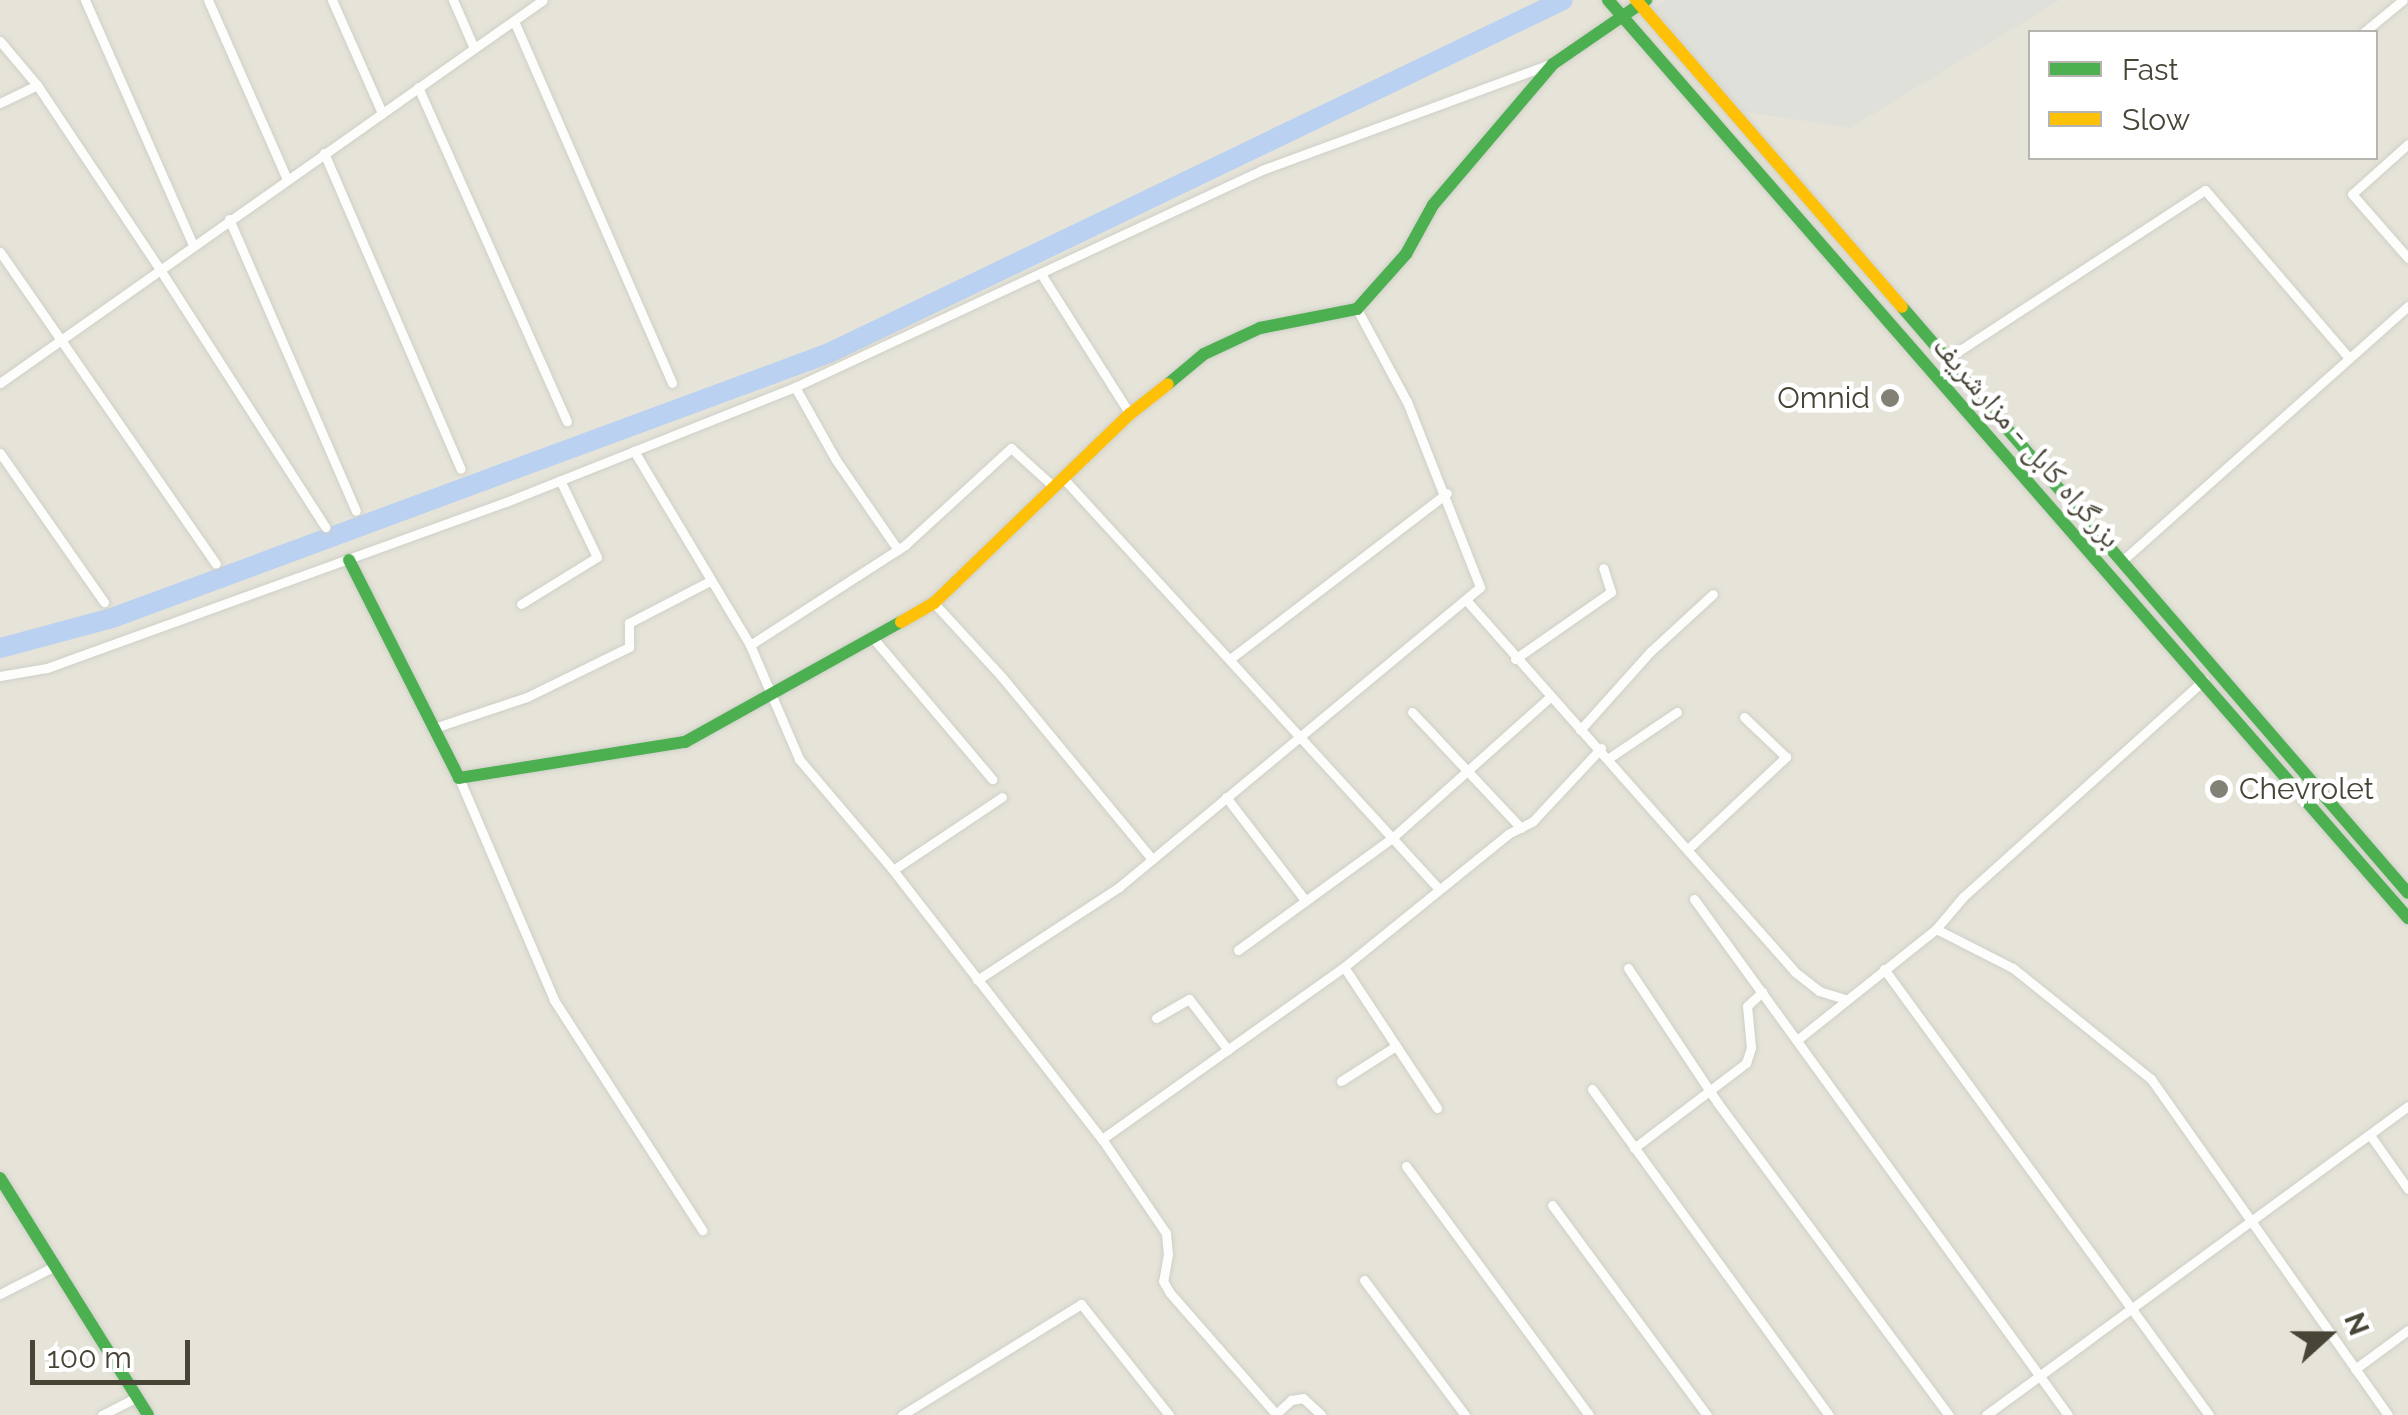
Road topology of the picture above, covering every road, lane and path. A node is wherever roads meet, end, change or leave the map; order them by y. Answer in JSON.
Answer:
{"nodes":[{"id":1,"x":86,"y":0,"type":"edge"},
{"id":2,"x":208,"y":0,"type":"edge"},
{"id":3,"x":332,"y":0,"type":"edge"},
{"id":4,"x":453,"y":0,"type":"edge"},
{"id":5,"x":543,"y":0,"type":"edge"},
{"id":6,"x":1608,"y":0,"type":"edge"},
{"id":7,"x":2403,"y":0,"type":"edge"},
{"id":8,"x":1641,"y":2,"type":"edge"},
{"id":9,"x":1621,"y":15,"type":"junction"},
{"id":10,"x":514,"y":20,"type":"junction"},
{"id":11,"x":2366,"y":30,"type":"edge"},
{"id":12,"x":0,"y":40,"type":"edge"},
{"id":13,"x":474,"y":48,"type":"junction"},
{"id":14,"x":1553,"y":64,"type":"junction"},
{"id":15,"x":37,"y":85,"type":"junction"},
{"id":16,"x":418,"y":87,"type":"junction"},
{"id":17,"x":0,"y":103,"type":"edge"},
{"id":18,"x":382,"y":113,"type":"junction"},
{"id":19,"x":2408,"y":144,"type":"edge"},
{"id":20,"x":324,"y":153,"type":"junction"},
{"id":21,"x":286,"y":179,"type":"junction"},
{"id":22,"x":229,"y":220,"type":"junction"},
{"id":23,"x":192,"y":245,"type":"junction"},
{"id":24,"x":0,"y":252,"type":"edge"},
{"id":25,"x":2408,"y":258,"type":"edge"},
{"id":26,"x":160,"y":268,"type":"junction"},
{"id":27,"x":1041,"y":274,"type":"junction"},
{"id":28,"x":2408,"y":306,"type":"edge"},
{"id":29,"x":1356,"y":309,"type":"junction"},
{"id":30,"x":60,"y":338,"type":"junction"},
{"id":31,"x":1948,"y":358,"type":"junction"},
{"id":32,"x":2350,"y":358,"type":"junction"},
{"id":33,"x":672,"y":382,"type":"dead end"},
{"id":34,"x":0,"y":383,"type":"edge"},
{"id":35,"x":795,"y":387,"type":"junction"},
{"id":36,"x":1130,"y":414,"type":"junction"},
{"id":37,"x":567,"y":421,"type":"dead end"},
{"id":38,"x":634,"y":450,"type":"junction"},
{"id":39,"x":0,"y":453,"type":"edge"},
{"id":40,"x":462,"y":469,"type":"dead end"},
{"id":41,"x":560,"y":480,"type":"junction"},
{"id":42,"x":1059,"y":483,"type":"junction"},
{"id":43,"x":1446,"y":493,"type":"junction"},
{"id":44,"x":356,"y":511,"type":"dead end"},
{"id":45,"x":324,"y":527,"type":"dead end"},
{"id":46,"x":898,"y":550,"type":"junction"},
{"id":47,"x":349,"y":560,"type":"junction"},
{"id":48,"x":2123,"y":560,"type":"junction"},
{"id":49,"x":216,"y":564,"type":"dead end"},
{"id":50,"x":1603,"y":568,"type":"dead end"},
{"id":51,"x":710,"y":581,"type":"junction"},
{"id":52,"x":1713,"y":594,"type":"dead end"},
{"id":53,"x":1467,"y":601,"type":"junction"},
{"id":54,"x":104,"y":602,"type":"dead end"},
{"id":55,"x":934,"y":603,"type":"junction"},
{"id":56,"x":521,"y":604,"type":"dead end"},
{"id":57,"x":873,"y":638,"type":"junction"},
{"id":58,"x":750,"y":645,"type":"junction"},
{"id":59,"x":1515,"y":659,"type":"junction"},
{"id":60,"x":1230,"y":660,"type":"junction"},
{"id":61,"x":2218,"y":668,"type":"junction"},
{"id":62,"x":0,"y":676,"type":"edge"},
{"id":63,"x":2203,"y":682,"type":"junction"},
{"id":64,"x":772,"y":696,"type":"junction"},
{"id":65,"x":1550,"y":697,"type":"junction"},
{"id":66,"x":1412,"y":712,"type":"dead end"},
{"id":67,"x":1677,"y":712,"type":"dead end"},
{"id":68,"x":1744,"y":717,"type":"dead end"},
{"id":69,"x":434,"y":728,"type":"junction"},
{"id":70,"x":1580,"y":730,"type":"junction"},
{"id":71,"x":1300,"y":736,"type":"junction"},
{"id":72,"x":1600,"y":748,"type":"junction"},
{"id":73,"x":1609,"y":758,"type":"junction"},
{"id":74,"x":1468,"y":772,"type":"junction"},
{"id":75,"x":459,"y":778,"type":"junction"},
{"id":76,"x":992,"y":779,"type":"dead end"},
{"id":77,"x":1226,"y":797,"type":"junction"},
{"id":78,"x":1002,"y":798,"type":"dead end"},
{"id":79,"x":1521,"y":828,"type":"junction"},
{"id":80,"x":1391,"y":839,"type":"junction"},
{"id":81,"x":1690,"y":848,"type":"junction"},
{"id":82,"x":1152,"y":859,"type":"junction"},
{"id":83,"x":893,"y":870,"type":"junction"},
{"id":84,"x":1438,"y":888,"type":"junction"},
{"id":85,"x":2408,"y":892,"type":"edge"},
{"id":86,"x":1694,"y":899,"type":"dead end"},
{"id":87,"x":1305,"y":900,"type":"junction"},
{"id":88,"x":2408,"y":918,"type":"edge"},
{"id":89,"x":1936,"y":928,"type":"junction"},
{"id":90,"x":1238,"y":950,"type":"dead end"},
{"id":91,"x":1344,"y":968,"type":"junction"},
{"id":92,"x":1628,"y":968,"type":"dead end"},
{"id":93,"x":1884,"y":970,"type":"junction"},
{"id":94,"x":977,"y":980,"type":"junction"},
{"id":95,"x":1762,"y":992,"type":"junction"},
{"id":96,"x":1846,"y":999,"type":"junction"},
{"id":97,"x":1156,"y":1018,"type":"dead end"},
{"id":98,"x":1797,"y":1040,"type":"junction"},
{"id":99,"x":1396,"y":1046,"type":"junction"},
{"id":100,"x":1228,"y":1050,"type":"junction"},
{"id":101,"x":1342,"y":1081,"type":"dead end"},
{"id":102,"x":1592,"y":1089,"type":"dead end"},
{"id":103,"x":1711,"y":1091,"type":"junction"},
{"id":104,"x":2408,"y":1106,"type":"edge"},
{"id":105,"x":1438,"y":1108,"type":"dead end"},
{"id":106,"x":2370,"y":1135,"type":"junction"},
{"id":107,"x":1102,"y":1139,"type":"junction"},
{"id":108,"x":1634,"y":1148,"type":"junction"},
{"id":109,"x":1406,"y":1166,"type":"dead end"},
{"id":110,"x":0,"y":1178,"type":"edge"},
{"id":111,"x":2408,"y":1188,"type":"edge"},
{"id":112,"x":1552,"y":1205,"type":"dead end"},
{"id":113,"x":2252,"y":1220,"type":"junction"},
{"id":114,"x":702,"y":1230,"type":"dead end"},
{"id":115,"x":55,"y":1266,"type":"junction"},
{"id":116,"x":1364,"y":1280,"type":"dead end"},
{"id":117,"x":0,"y":1294,"type":"edge"},
{"id":118,"x":2130,"y":1309,"type":"junction"},
{"id":119,"x":2408,"y":1330,"type":"edge"},
{"id":120,"x":2355,"y":1368,"type":"junction"},
{"id":121,"x":2040,"y":1376,"type":"junction"},
{"id":122,"x":137,"y":1397,"type":"junction"},
{"id":123,"x":1276,"y":1414,"type":"edge"},
{"id":124,"x":102,"y":1415,"type":"edge"},
{"id":125,"x":148,"y":1415,"type":"edge"},
{"id":126,"x":902,"y":1415,"type":"edge"},
{"id":127,"x":1169,"y":1415,"type":"edge"},
{"id":128,"x":1322,"y":1415,"type":"edge"},
{"id":129,"x":1465,"y":1415,"type":"edge"},
{"id":130,"x":1589,"y":1415,"type":"edge"},
{"id":131,"x":1707,"y":1415,"type":"edge"},
{"id":132,"x":1829,"y":1415,"type":"edge"},
{"id":133,"x":1949,"y":1415,"type":"edge"},
{"id":134,"x":1986,"y":1415,"type":"edge"},
{"id":135,"x":2068,"y":1415,"type":"edge"},
{"id":136,"x":2208,"y":1415,"type":"edge"},
{"id":137,"x":2388,"y":1415,"type":"edge"}],
"edges":[{"from":1,"to":23,"type":"street"},
{"from":2,"to":21,"type":"street"},
{"from":3,"to":18,"type":"street"},
{"from":4,"to":13,"type":"street"},
{"from":5,"to":10,"type":"street"},
{"from":6,"to":9,"type":"main road","name":"بزرگراه کابل - مزارشریف"},
{"from":7,"to":11,"type":"street"},
{"from":8,"to":9,"type":"main road"},
{"from":8,"to":31,"type":"main road","name":"بزرگراه کابل - مزارشریف"},
{"from":9,"to":14,"type":"main road"},
{"from":9,"to":63,"type":"main road","name":"بزرگراه کابل - مزارشریف"},
{"from":10,"to":13,"type":"street"},
{"from":10,"to":33,"type":"street"},
{"from":12,"to":15,"type":"street"},
{"from":13,"to":16,"type":"street"},
{"from":14,"to":27,"type":"street"},
{"from":14,"to":29,"type":"main road"},
{"from":15,"to":17,"type":"street"},
{"from":15,"to":26,"type":"street"},
{"from":16,"to":18,"type":"street"},
{"from":16,"to":37,"type":"street"},
{"from":18,"to":20,"type":"street"},
{"from":19,"to":25,"type":"street"},
{"from":20,"to":21,"type":"street"},
{"from":20,"to":40,"type":"street"},
{"from":21,"to":22,"type":"street"},
{"from":22,"to":23,"type":"street"},
{"from":22,"to":44,"type":"street"},
{"from":23,"to":26,"type":"street"},
{"from":24,"to":30,"type":"street"},
{"from":26,"to":30,"type":"street"},
{"from":26,"to":45,"type":"street"},
{"from":27,"to":35,"type":"street"},
{"from":27,"to":36,"type":"street"},
{"from":28,"to":32,"type":"street"},
{"from":29,"to":36,"type":"main road"},
{"from":29,"to":43,"type":"street"},
{"from":30,"to":34,"type":"street"},
{"from":30,"to":49,"type":"street"},
{"from":31,"to":32,"type":"street"},
{"from":31,"to":48,"type":"main road","name":"بزرگراه کابل - مزارشریف"},
{"from":32,"to":48,"type":"street"},
{"from":35,"to":38,"type":"street"},
{"from":35,"to":46,"type":"street"},
{"from":36,"to":42,"type":"main road"},
{"from":38,"to":41,"type":"street"},
{"from":38,"to":51,"type":"street"},
{"from":39,"to":54,"type":"street"},
{"from":41,"to":47,"type":"street"},
{"from":41,"to":56,"type":"street"},
{"from":42,"to":46,"type":"street"},
{"from":42,"to":55,"type":"main road"},
{"from":42,"to":60,"type":"street"},
{"from":43,"to":53,"type":"street"},
{"from":43,"to":60,"type":"street"},
{"from":46,"to":58,"type":"street"},
{"from":47,"to":62,"type":"street"},
{"from":47,"to":69,"type":"main road"},
{"from":48,"to":61,"type":"main road","name":"بزرگراه کابل - مزارشریف"},
{"from":50,"to":59,"type":"street"},
{"from":51,"to":58,"type":"street"},
{"from":51,"to":69,"type":"street"},
{"from":52,"to":70,"type":"street"},
{"from":53,"to":59,"type":"street"},
{"from":53,"to":71,"type":"street"},
{"from":55,"to":57,"type":"main road"},
{"from":55,"to":82,"type":"street"},
{"from":57,"to":64,"type":"main road"},
{"from":57,"to":76,"type":"street"},
{"from":58,"to":64,"type":"street"},
{"from":59,"to":65,"type":"street"},
{"from":60,"to":71,"type":"street"},
{"from":61,"to":63,"type":"street"},
{"from":61,"to":85,"type":"main road","name":"بزرگراه کابل - مزارشریف"},
{"from":63,"to":88,"type":"main road","name":"بزرگراه کابل - مزارشریف"},
{"from":63,"to":89,"type":"street"},
{"from":64,"to":75,"type":"main road"},
{"from":64,"to":83,"type":"street"},
{"from":65,"to":70,"type":"street"},
{"from":65,"to":74,"type":"street"},
{"from":66,"to":74,"type":"street"},
{"from":67,"to":73,"type":"street"},
{"from":68,"to":81,"type":"street"},
{"from":69,"to":75,"type":"main road"},
{"from":70,"to":72,"type":"street"},
{"from":71,"to":77,"type":"street"},
{"from":71,"to":80,"type":"street"},
{"from":72,"to":73,"type":"street"},
{"from":72,"to":79,"type":"street"},
{"from":73,"to":81,"type":"street"},
{"from":74,"to":79,"type":"street"},
{"from":74,"to":80,"type":"street"},
{"from":75,"to":114,"type":"street"},
{"from":77,"to":82,"type":"street"},
{"from":77,"to":87,"type":"street"},
{"from":78,"to":83,"type":"street"},
{"from":79,"to":84,"type":"street"},
{"from":80,"to":84,"type":"street"},
{"from":80,"to":87,"type":"street"},
{"from":81,"to":96,"type":"street"},
{"from":82,"to":94,"type":"street"},
{"from":83,"to":94,"type":"street"},
{"from":84,"to":91,"type":"street"},
{"from":86,"to":95,"type":"street"},
{"from":87,"to":90,"type":"street"},
{"from":89,"to":93,"type":"street"},
{"from":89,"to":113,"type":"street"},
{"from":91,"to":99,"type":"street"},
{"from":91,"to":100,"type":"street"},
{"from":92,"to":103,"type":"street"},
{"from":93,"to":96,"type":"street"},
{"from":93,"to":118,"type":"street"},
{"from":94,"to":107,"type":"street"},
{"from":95,"to":98,"type":"street"},
{"from":95,"to":103,"type":"street"},
{"from":96,"to":98,"type":"street"},
{"from":97,"to":100,"type":"street"},
{"from":98,"to":121,"type":"street"},
{"from":99,"to":101,"type":"street"},
{"from":99,"to":105,"type":"street"},
{"from":100,"to":107,"type":"street"},
{"from":102,"to":108,"type":"street"},
{"from":103,"to":108,"type":"street"},
{"from":103,"to":133,"type":"street"},
{"from":104,"to":106,"type":"street"},
{"from":106,"to":111,"type":"street"},
{"from":106,"to":113,"type":"street"},
{"from":107,"to":123,"type":"street"},
{"from":108,"to":132,"type":"street"},
{"from":109,"to":130,"type":"street"},
{"from":110,"to":115,"type":"main road"},
{"from":112,"to":131,"type":"street"},
{"from":113,"to":118,"type":"street"},
{"from":113,"to":120,"type":"street"},
{"from":115,"to":117,"type":"street"},
{"from":115,"to":122,"type":"main road"},
{"from":116,"to":129,"type":"street"},
{"from":118,"to":121,"type":"street"},
{"from":118,"to":136,"type":"street"},
{"from":119,"to":120,"type":"street"},
{"from":120,"to":137,"type":"street"},
{"from":121,"to":134,"type":"street"},
{"from":121,"to":135,"type":"street"},
{"from":122,"to":124,"type":"street"},
{"from":122,"to":125,"type":"main road"},
{"from":123,"to":128,"type":"street"},
{"from":126,"to":127,"type":"street"}]}
